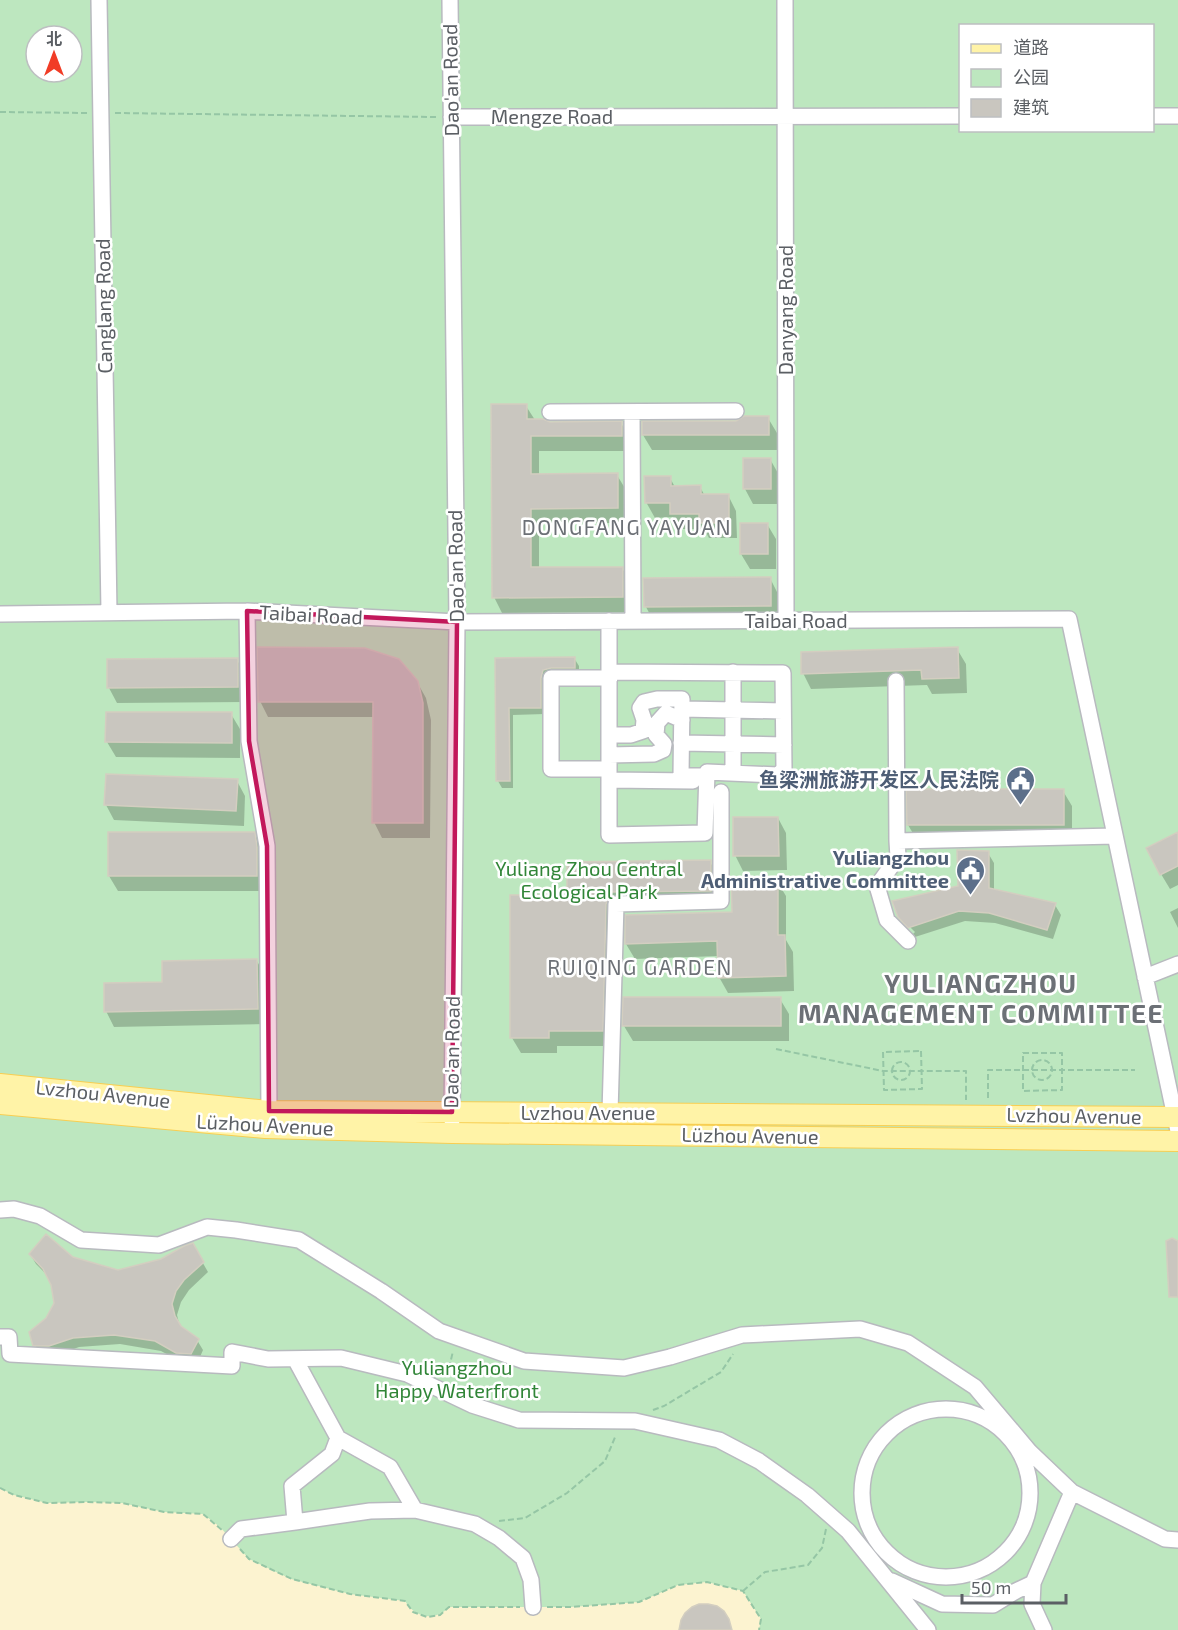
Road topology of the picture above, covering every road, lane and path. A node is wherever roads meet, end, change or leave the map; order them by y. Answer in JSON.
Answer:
{"nodes":[{"id":1,"x":99,"y":0,"type":"edge"},
{"id":2,"x":450,"y":0,"type":"edge"},
{"id":3,"x":785,"y":0,"type":"edge"},
{"id":4,"x":0,"y":112,"type":"edge"},
{"id":5,"x":100,"y":112,"type":"junction"},
{"id":6,"x":959,"y":116,"type":"edge"},
{"id":7,"x":1154,"y":116,"type":"edge"},
{"id":8,"x":1178,"y":116,"type":"edge"},
{"id":9,"x":451,"y":117,"type":"junction"},
{"id":10,"x":786,"y":117,"type":"junction"},
{"id":11,"x":736,"y":411,"type":"dead end"},
{"id":12,"x":550,"y":412,"type":"dead end"},
{"id":13,"x":632,"y":412,"type":"junction"},
{"id":14,"x":247,"y":611,"type":"junction"},
{"id":15,"x":109,"y":612,"type":"junction"},
{"id":16,"x":0,"y":614,"type":"edge"},
{"id":17,"x":609,"y":621,"type":"junction"},
{"id":18,"x":633,"y":621,"type":"junction"},
{"id":19,"x":786,"y":621,"type":"junction"},
{"id":20,"x":457,"y":622,"type":"junction"},
{"id":21,"x":682,"y":672,"type":"junction"},
{"id":22,"x":734,"y":672,"type":"junction"},
{"id":23,"x":610,"y":675,"type":"junction"},
{"id":24,"x":896,"y":681,"type":"dead end"},
{"id":25,"x":682,"y":709,"type":"junction"},
{"id":26,"x":734,"y":710,"type":"junction"},
{"id":27,"x":783,"y":711,"type":"junction"},
{"id":28,"x":609,"y":735,"type":"junction"},
{"id":29,"x":681,"y":743,"type":"junction"},
{"id":30,"x":734,"y":744,"type":"junction"},
{"id":31,"x":783,"y":745,"type":"junction"},
{"id":32,"x":609,"y":768,"type":"junction"},
{"id":33,"x":734,"y":773,"type":"junction"},
{"id":34,"x":707,"y":779,"type":"junction"},
{"id":35,"x":721,"y":792,"type":"dead end"},
{"id":36,"x":1115,"y":837,"type":"junction"},
{"id":37,"x":897,"y":841,"type":"junction"},
{"id":38,"x":908,"y":941,"type":"dead end"},
{"id":39,"x":1178,"y":964,"type":"edge"},
{"id":40,"x":1145,"y":976,"type":"junction"},
{"id":41,"x":776,"y":1049,"type":"dead end"},
{"id":42,"x":1023,"y":1070,"type":"junction"},
{"id":43,"x":1032,"y":1070,"type":"junction"},
{"id":44,"x":1052,"y":1070,"type":"junction"},
{"id":45,"x":1062,"y":1070,"type":"junction"},
{"id":46,"x":1135,"y":1070,"type":"dead end"},
{"id":47,"x":883,"y":1071,"type":"junction"},
{"id":48,"x":892,"y":1071,"type":"junction"},
{"id":49,"x":910,"y":1071,"type":"junction"},
{"id":50,"x":922,"y":1071,"type":"junction"},
{"id":51,"x":0,"y":1084,"type":"edge"},
{"id":52,"x":0,"y":1104,"type":"edge"},
{"id":53,"x":268,"y":1111,"type":"junction"},
{"id":54,"x":452,"y":1112,"type":"junction"},
{"id":55,"x":610,"y":1113,"type":"junction"},
{"id":56,"x":966,"y":1115,"type":"junction"},
{"id":57,"x":988,"y":1115,"type":"junction"},
{"id":58,"x":1177,"y":1122,"type":"edge"},
{"id":59,"x":452,"y":1133,"type":"junction"},
{"id":60,"x":1178,"y":1141,"type":"edge"},
{"id":61,"x":0,"y":1210,"type":"edge"},
{"id":62,"x":742,"y":1335,"type":"junction"},
{"id":63,"x":0,"y":1337,"type":"edge"},
{"id":64,"x":457,"y":1337,"type":"junction"},
{"id":65,"x":295,"y":1359,"type":"junction"},
{"id":66,"x":444,"y":1392,"type":"junction"},
{"id":67,"x":653,"y":1410,"type":"dead end"},
{"id":68,"x":622,"y":1421,"type":"junction"},
{"id":69,"x":338,"y":1438,"type":"junction"},
{"id":70,"x":0,"y":1488,"type":"edge"},
{"id":71,"x":1072,"y":1492,"type":"junction"},
{"id":72,"x":416,"y":1510,"type":"junction"},
{"id":73,"x":830,"y":1514,"type":"junction"},
{"id":74,"x":295,"y":1522,"type":"junction"},
{"id":75,"x":475,"y":1524,"type":"junction"},
{"id":76,"x":872,"y":1534,"type":"junction"},
{"id":77,"x":231,"y":1539,"type":"junction"},
{"id":78,"x":1178,"y":1540,"type":"edge"},
{"id":79,"x":859,"y":1544,"type":"junction"},
{"id":80,"x":886,"y":1578,"type":"junction"},
{"id":81,"x":1034,"y":1583,"type":"junction"},
{"id":82,"x":743,"y":1592,"type":"junction"},
{"id":83,"x":533,"y":1607,"type":"junction"},
{"id":84,"x":759,"y":1630,"type":"edge"},
{"id":85,"x":928,"y":1630,"type":"edge"},
{"id":86,"x":1044,"y":1630,"type":"edge"}],
"edges":[{"from":1,"to":5,"type":"street","name":"Canglang Road"},
{"from":2,"to":9,"type":"street","name":"Dao'an Road"},
{"from":3,"to":10,"type":"street","name":"Danyang Road"},
{"from":4,"to":5,"type":"path"},
{"from":5,"to":9,"type":"path"},
{"from":5,"to":15,"type":"street","name":"Canglang Road"},
{"from":6,"to":10,"type":"street","name":"Mengze Road"},
{"from":7,"to":8,"type":"street"},
{"from":9,"to":10,"type":"street","name":"Mengze Road"},
{"from":9,"to":20,"type":"street","name":"Dao'an Road"},
{"from":10,"to":19,"type":"street","name":"Danyang Road"},
{"from":11,"to":13,"type":"street"},
{"from":12,"to":13,"type":"street"},
{"from":13,"to":18,"type":"street"},
{"from":14,"to":15,"type":"street","name":"Taibai Road"},
{"from":14,"to":20,"type":"street","name":"Taibai Road"},
{"from":14,"to":53,"type":"street"},
{"from":15,"to":16,"type":"street","name":"Taibai Road"},
{"from":17,"to":18,"type":"street","name":"Taibai Road"},
{"from":17,"to":20,"type":"street","name":"Taibai Road"},
{"from":17,"to":23,"type":"street"},
{"from":18,"to":19,"type":"street","name":"Taibai Road"},
{"from":19,"to":36,"type":"street","name":"Taibai Road"},
{"from":20,"to":54,"type":"street","name":"Dao'an Road"},
{"from":21,"to":22,"type":"street"},
{"from":21,"to":23,"type":"street"},
{"from":21,"to":25,"type":"street"},
{"from":22,"to":26,"type":"street"},
{"from":22,"to":27,"type":"street"},
{"from":23,"to":28,"type":"street"},
{"from":23,"to":32,"type":"street"},
{"from":24,"to":37,"type":"street"},
{"from":25,"to":26,"type":"street"},
{"from":25,"to":28,"type":"street"},
{"from":25,"to":29,"type":"street"},
{"from":25,"to":32,"type":"street"},
{"from":26,"to":27,"type":"street"},
{"from":26,"to":30,"type":"street"},
{"from":27,"to":31,"type":"street"},
{"from":28,"to":32,"type":"street"},
{"from":29,"to":30,"type":"street"},
{"from":29,"to":34,"type":"street"},
{"from":30,"to":31,"type":"street"},
{"from":30,"to":33,"type":"street"},
{"from":31,"to":33,"type":"street"},
{"from":32,"to":34,"type":"street"},
{"from":32,"to":34,"type":"street"},
{"from":33,"to":34,"type":"street"},
{"from":35,"to":55,"type":"street"},
{"from":36,"to":37,"type":"street"},
{"from":36,"to":40,"type":"street","name":"Taibai Road"},
{"from":37,"to":38,"type":"street"},
{"from":39,"to":40,"type":"street"},
{"from":40,"to":58,"type":"street","name":"Taibai Road"},
{"from":41,"to":47,"type":"path"},
{"from":42,"to":43,"type":"path"},
{"from":42,"to":45,"type":"path"},
{"from":42,"to":45,"type":"path"},
{"from":42,"to":57,"type":"path"},
{"from":43,"to":44,"type":"path"},
{"from":43,"to":44,"type":"path"},
{"from":43,"to":44,"type":"path"},
{"from":44,"to":45,"type":"path"},
{"from":45,"to":46,"type":"path"},
{"from":47,"to":48,"type":"path"},
{"from":47,"to":50,"type":"path"},
{"from":47,"to":50,"type":"path"},
{"from":48,"to":49,"type":"path"},
{"from":48,"to":49,"type":"path"},
{"from":48,"to":49,"type":"path"},
{"from":49,"to":50,"type":"path"},
{"from":50,"to":56,"type":"path"},
{"from":51,"to":53,"type":"main road","name":"Lvzhou Avenue"},
{"from":52,"to":59,"type":"main road","name":"Lüzhou Avenue"},
{"from":53,"to":54,"type":"main road","name":"Lvzhou Avenue"},
{"from":54,"to":55,"type":"main road","name":"Lvzhou Avenue"},
{"from":54,"to":59,"type":"street","name":"Dao'an Road"},
{"from":55,"to":56,"type":"main road","name":"Lvzhou Avenue"},
{"from":56,"to":57,"type":"main road","name":"Lvzhou Avenue"},
{"from":57,"to":58,"type":"main road","name":"Lvzhou Avenue"},
{"from":59,"to":60,"type":"main road","name":"Lüzhou Avenue"},
{"from":61,"to":64,"type":"street"},
{"from":62,"to":64,"type":"street"},
{"from":62,"to":67,"type":"path"},
{"from":62,"to":71,"type":"street"},
{"from":63,"to":65,"type":"street"},
{"from":64,"to":66,"type":"path"},
{"from":65,"to":66,"type":"street"},
{"from":65,"to":69,"type":"street"},
{"from":66,"to":68,"type":"street"},
{"from":68,"to":73,"type":"street"},
{"from":68,"to":75,"type":"path"},
{"from":69,"to":72,"type":"street"},
{"from":69,"to":74,"type":"street"},
{"from":70,"to":77,"type":"path"},
{"from":71,"to":78,"type":"street"},
{"from":71,"to":81,"type":"street"},
{"from":72,"to":74,"type":"street"},
{"from":72,"to":75,"type":"street"},
{"from":73,"to":79,"type":"street"},
{"from":73,"to":82,"type":"path"},
{"from":74,"to":77,"type":"street"},
{"from":75,"to":83,"type":"street"},
{"from":76,"to":76,"type":"street"},
{"from":76,"to":79,"type":"street"},
{"from":77,"to":83,"type":"path"},
{"from":79,"to":80,"type":"street"},
{"from":80,"to":81,"type":"street"},
{"from":80,"to":85,"type":"street"},
{"from":81,"to":86,"type":"street"},
{"from":82,"to":83,"type":"path"},
{"from":82,"to":84,"type":"path"}]}
